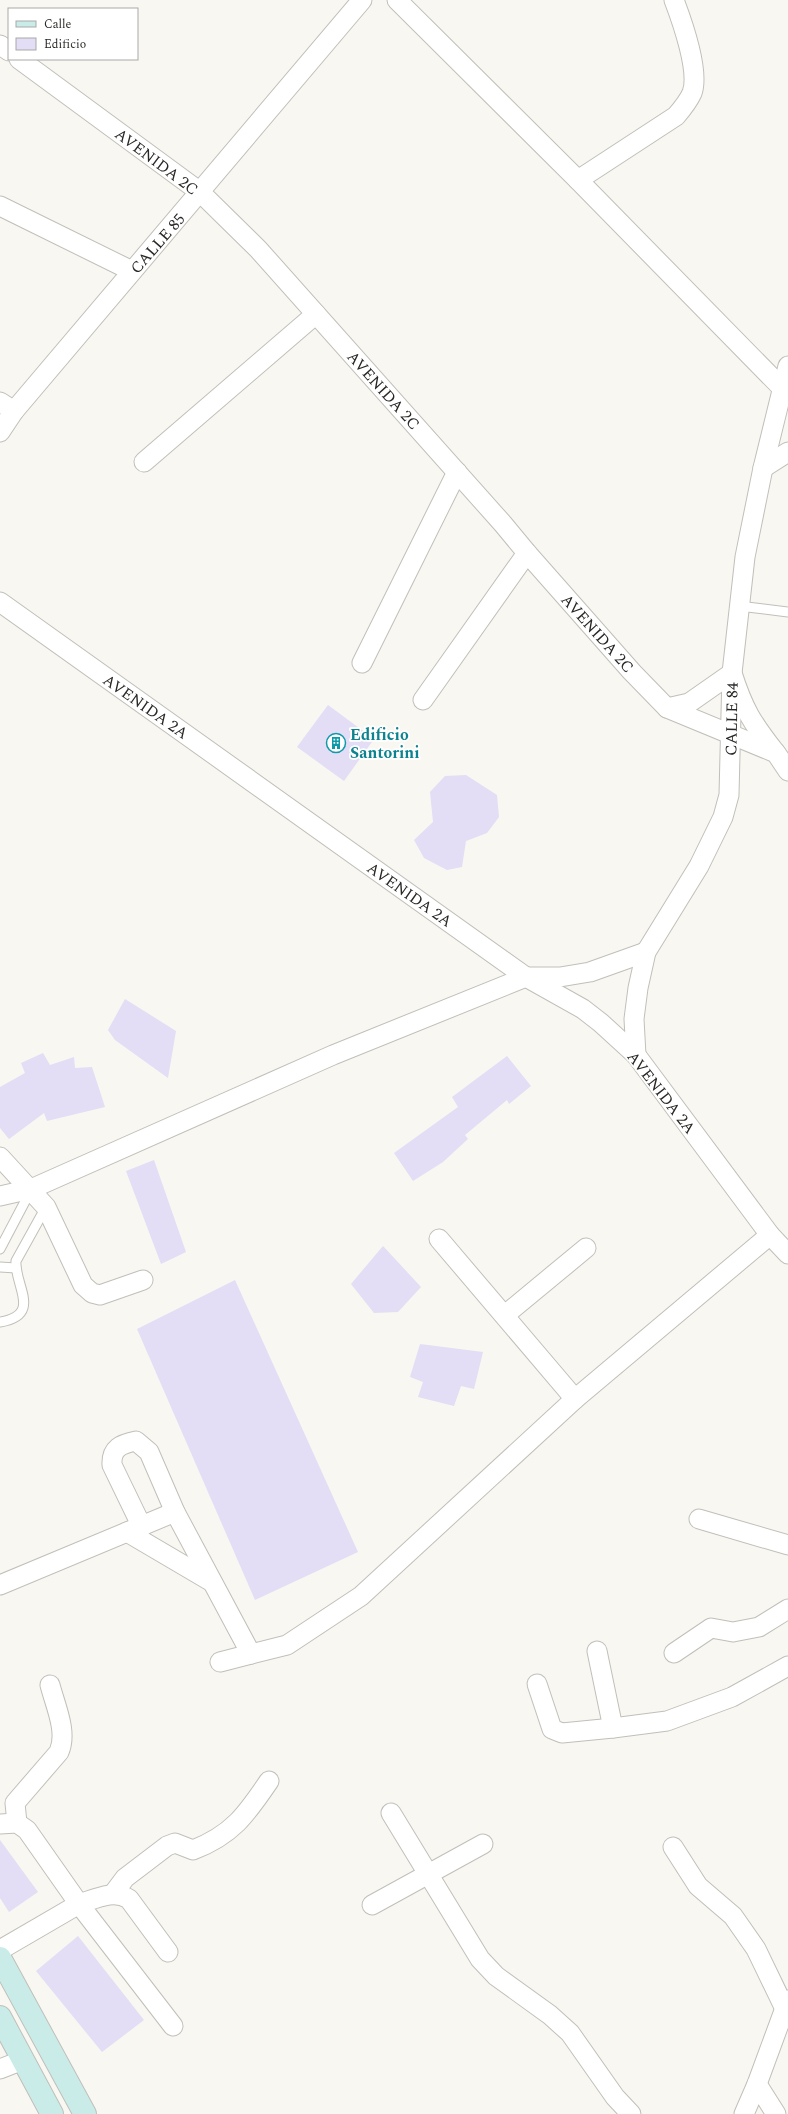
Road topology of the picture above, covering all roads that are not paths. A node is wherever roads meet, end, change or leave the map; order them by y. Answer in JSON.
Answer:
{"nodes":[{"id":1,"x":362,"y":0,"type":"edge"},
{"id":2,"x":397,"y":0,"type":"edge"},
{"id":3,"x":674,"y":0,"type":"edge"},
{"id":4,"x":0,"y":45,"type":"edge"},
{"id":5,"x":8,"y":51,"type":"edge"},
{"id":6,"x":20,"y":60,"type":"edge"},
{"id":7,"x":578,"y":180,"type":"junction"},
{"id":8,"x":200,"y":192,"type":"junction"},
{"id":9,"x":0,"y":206,"type":"edge"},
{"id":10,"x":132,"y":271,"type":"junction"},
{"id":11,"x":316,"y":314,"type":"junction"},
{"id":12,"x":788,"y":366,"type":"edge"},
{"id":13,"x":782,"y":388,"type":"junction"},
{"id":14,"x":7,"y":406,"type":"edge"},
{"id":15,"x":0,"y":432,"type":"edge"},
{"id":16,"x":788,"y":452,"type":"edge"},
{"id":17,"x":144,"y":462,"type":"dead end"},
{"id":18,"x":763,"y":468,"type":"junction"},
{"id":19,"x":457,"y":472,"type":"junction"},
{"id":20,"x":527,"y":553,"type":"junction"},
{"id":21,"x":0,"y":602,"type":"edge"},
{"id":22,"x":739,"y":606,"type":"junction"},
{"id":23,"x":788,"y":612,"type":"edge"},
{"id":24,"x":362,"y":663,"type":"dead end"},
{"id":25,"x":732,"y":673,"type":"junction"},
{"id":26,"x":423,"y":700,"type":"dead end"},
{"id":27,"x":668,"y":708,"type":"junction"},
{"id":28,"x":731,"y":735,"type":"junction"},
{"id":29,"x":776,"y":753,"type":"junction"},
{"id":30,"x":788,"y":772,"type":"edge"},
{"id":31,"x":646,"y":952,"type":"junction"},
{"id":32,"x":526,"y":977,"type":"junction"},
{"id":33,"x":636,"y":1055,"type":"junction"},
{"id":34,"x":0,"y":1157,"type":"edge"},
{"id":35,"x":31,"y":1190,"type":"junction"},
{"id":36,"x":0,"y":1196,"type":"edge"},
{"id":37,"x":46,"y":1207,"type":"junction"},
{"id":38,"x":770,"y":1235,"type":"junction"},
{"id":39,"x":439,"y":1239,"type":"dead end"},
{"id":40,"x":586,"y":1248,"type":"dead end"},
{"id":41,"x":0,"y":1249,"type":"edge"},
{"id":42,"x":788,"y":1254,"type":"edge"},
{"id":43,"x":0,"y":1267,"type":"edge"},
{"id":44,"x":16,"y":1268,"type":"junction"},
{"id":45,"x":143,"y":1280,"type":"dead end"},
{"id":46,"x":505,"y":1315,"type":"junction"},
{"id":47,"x":0,"y":1322,"type":"edge"},
{"id":48,"x":575,"y":1399,"type":"junction"},
{"id":49,"x":175,"y":1512,"type":"junction"},
{"id":50,"x":699,"y":1519,"type":"dead end"},
{"id":51,"x":134,"y":1529,"type":"junction"},
{"id":52,"x":788,"y":1545,"type":"edge"},
{"id":53,"x":212,"y":1582,"type":"junction"},
{"id":54,"x":0,"y":1585,"type":"edge"},
{"id":55,"x":788,"y":1609,"type":"edge"},
{"id":56,"x":597,"y":1651,"type":"dead end"},
{"id":57,"x":674,"y":1653,"type":"dead end"},
{"id":58,"x":251,"y":1654,"type":"junction"},
{"id":59,"x":220,"y":1662,"type":"dead end"},
{"id":60,"x":788,"y":1666,"type":"edge"},
{"id":61,"x":537,"y":1684,"type":"dead end"},
{"id":62,"x":50,"y":1685,"type":"dead end"},
{"id":63,"x":613,"y":1728,"type":"junction"},
{"id":64,"x":268,"y":1781,"type":"dead end"},
{"id":65,"x":391,"y":1813,"type":"dead end"},
{"id":66,"x":9,"y":1823,"type":"edge"},
{"id":67,"x":482,"y":1844,"type":"dead end"},
{"id":68,"x":672,"y":1847,"type":"dead end"},
{"id":69,"x":430,"y":1874,"type":"junction"},
{"id":70,"x":113,"y":1894,"type":"junction"},
{"id":71,"x":79,"y":1904,"type":"junction"},
{"id":72,"x":372,"y":1905,"type":"dead end"},
{"id":73,"x":0,"y":1950,"type":"edge"},
{"id":74,"x":168,"y":1952,"type":"dead end"},
{"id":75,"x":0,"y":1958,"type":"edge"},
{"id":76,"x":787,"y":2005,"type":"edge"},
{"id":77,"x":0,"y":2017,"type":"edge"},
{"id":78,"x":173,"y":2026,"type":"dead end"},
{"id":79,"x":22,"y":2060,"type":"junction"},
{"id":80,"x":0,"y":2069,"type":"edge"},
{"id":81,"x":757,"y":2084,"type":"junction"},
{"id":82,"x":52,"y":2114,"type":"edge"},
{"id":83,"x":85,"y":2114,"type":"edge"},
{"id":84,"x":631,"y":2114,"type":"edge"},
{"id":85,"x":744,"y":2114,"type":"edge"},
{"id":86,"x":776,"y":2114,"type":"edge"}],
"edges":[{"from":1,"to":8,"type":"street","name":"CALLE 85"},
{"from":2,"to":7,"type":"street"},
{"from":3,"to":7,"type":"street"},
{"from":4,"to":5,"type":"street"},
{"from":6,"to":8,"type":"street","name":"AVENIDA 2C"},
{"from":7,"to":13,"type":"street"},
{"from":8,"to":10,"type":"street","name":"CALLE 85"},
{"from":8,"to":11,"type":"street","name":"AVENIDA 2C"},
{"from":9,"to":10,"type":"street"},
{"from":10,"to":14,"type":"street","name":"CALLE 85"},
{"from":11,"to":17,"type":"street"},
{"from":11,"to":19,"type":"street","name":"AVENIDA 2C"},
{"from":12,"to":13,"type":"street","name":"CALLE 84"},
{"from":13,"to":18,"type":"street","name":"CALLE 84"},
{"from":14,"to":15,"type":"street","name":"CALLE 85"},
{"from":16,"to":18,"type":"street"},
{"from":18,"to":22,"type":"street","name":"CALLE 84"},
{"from":19,"to":20,"type":"street","name":"AVENIDA 2C"},
{"from":19,"to":24,"type":"street"},
{"from":20,"to":26,"type":"street"},
{"from":20,"to":27,"type":"street","name":"AVENIDA 2C"},
{"from":21,"to":32,"type":"street","name":"AVENIDA 2A"},
{"from":22,"to":23,"type":"lane"},
{"from":22,"to":25,"type":"street","name":"CALLE 84"},
{"from":25,"to":27,"type":"street"},
{"from":25,"to":28,"type":"street","name":"CALLE 84"},
{"from":25,"to":29,"type":"street"},
{"from":27,"to":28,"type":"street","name":"AVENIDA 2C"},
{"from":28,"to":29,"type":"street","name":"AVENIDA 2C"},
{"from":28,"to":31,"type":"street","name":"CALLE 84"},
{"from":29,"to":30,"type":"street"},
{"from":31,"to":32,"type":"street"},
{"from":31,"to":33,"type":"street","name":"CALLE 84"},
{"from":32,"to":33,"type":"street","name":"AVENIDA 2A"},
{"from":32,"to":35,"type":"street"},
{"from":33,"to":38,"type":"street","name":"AVENIDA 2A"},
{"from":34,"to":35,"type":"street"},
{"from":35,"to":36,"type":"street"},
{"from":35,"to":37,"type":"street"},
{"from":35,"to":41,"type":"lane"},
{"from":37,"to":44,"type":"lane"},
{"from":37,"to":45,"type":"street"},
{"from":38,"to":42,"type":"street","name":"AVENIDA 2A"},
{"from":38,"to":48,"type":"street"},
{"from":39,"to":46,"type":"street"},
{"from":40,"to":46,"type":"street"},
{"from":43,"to":44,"type":"lane"},
{"from":44,"to":47,"type":"lane"},
{"from":46,"to":48,"type":"street"},
{"from":48,"to":58,"type":"street"},
{"from":49,"to":51,"type":"street"},
{"from":49,"to":51,"type":"street"},
{"from":49,"to":53,"type":"street"},
{"from":50,"to":52,"type":"street"},
{"from":51,"to":53,"type":"street"},
{"from":51,"to":54,"type":"street"},
{"from":53,"to":58,"type":"street"},
{"from":55,"to":57,"type":"street"},
{"from":56,"to":63,"type":"street"},
{"from":58,"to":59,"type":"street"},
{"from":60,"to":63,"type":"street"},
{"from":61,"to":63,"type":"street"},
{"from":62,"to":66,"type":"street"},
{"from":64,"to":70,"type":"street"},
{"from":65,"to":69,"type":"street"},
{"from":66,"to":71,"type":"street"},
{"from":67,"to":69,"type":"street"},
{"from":68,"to":76,"type":"street"},
{"from":69,"to":72,"type":"street"},
{"from":69,"to":84,"type":"street"},
{"from":70,"to":71,"type":"street"},
{"from":70,"to":74,"type":"street"},
{"from":71,"to":73,"type":"street"},
{"from":71,"to":78,"type":"street"},
{"from":75,"to":83,"type":"main road"},
{"from":76,"to":81,"type":"street"},
{"from":77,"to":79,"type":"main road"},
{"from":79,"to":80,"type":"street"},
{"from":79,"to":82,"type":"main road"},
{"from":81,"to":85,"type":"street"},
{"from":81,"to":86,"type":"street"}]}
